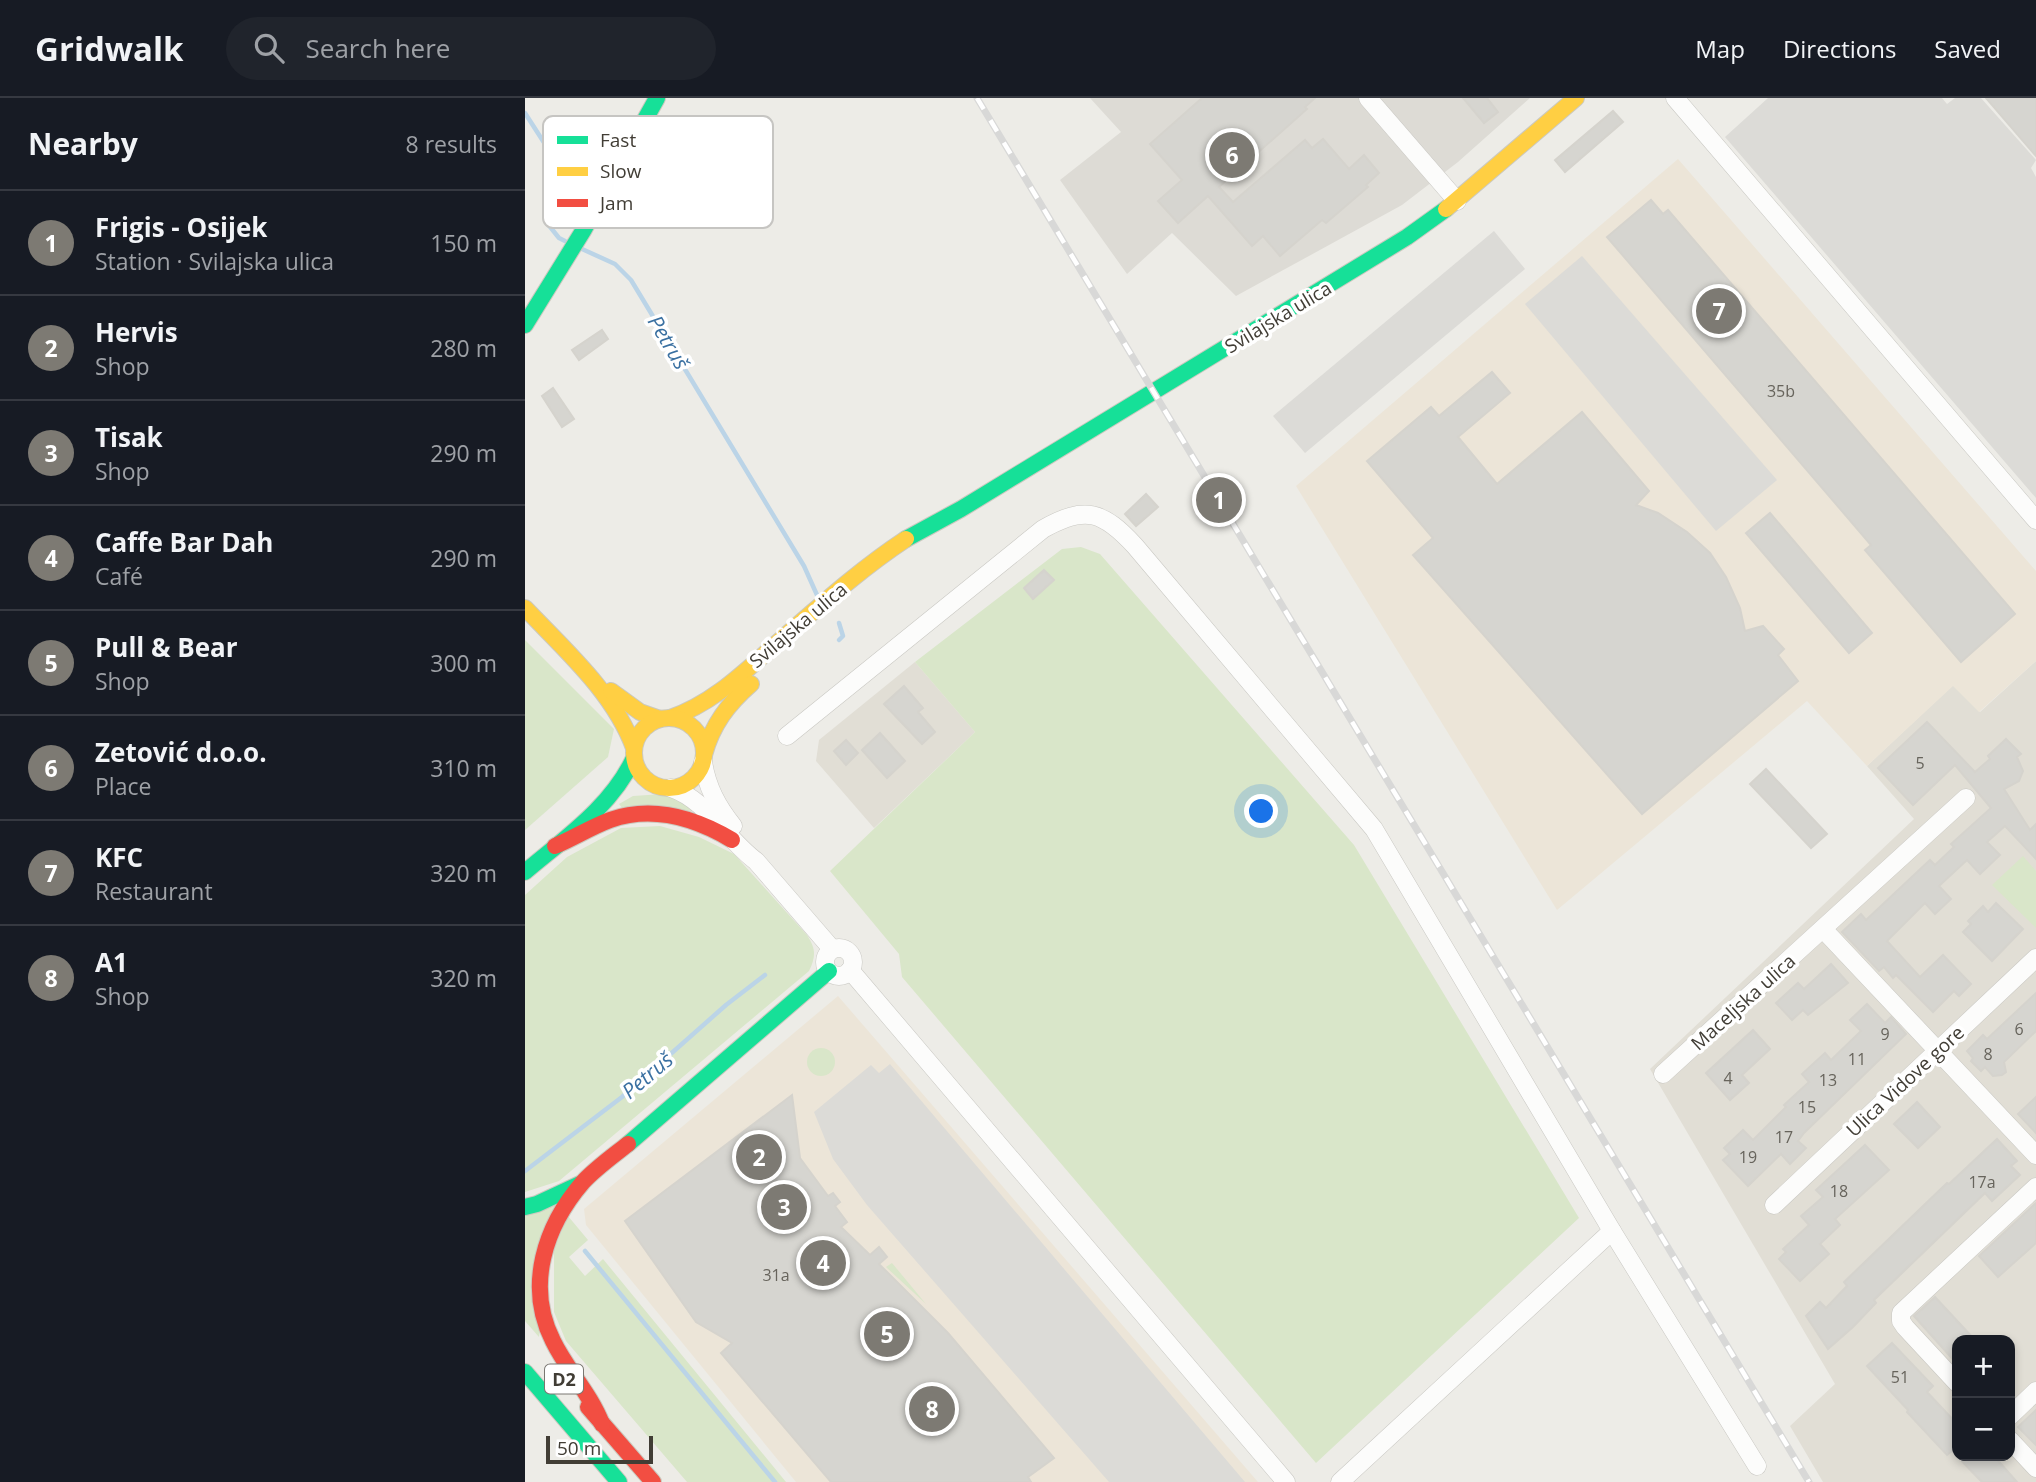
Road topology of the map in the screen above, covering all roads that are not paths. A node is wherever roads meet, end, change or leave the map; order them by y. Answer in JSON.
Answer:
{"nodes":[{"id":1,"x":657,"y":98,"type":"edge"},
{"id":2,"x":1368,"y":98,"type":"edge"},
{"id":3,"x":1576,"y":98,"type":"edge"},
{"id":4,"x":1675,"y":98,"type":"edge"},
{"id":5,"x":647,"y":116,"type":"edge"},
{"id":6,"x":1457,"y":201,"type":"junction"},
{"id":7,"x":585,"y":228,"type":"edge"},
{"id":8,"x":525,"y":326,"type":"edge"},
{"id":9,"x":961,"y":509,"type":"junction"},
{"id":10,"x":2036,"y":520,"type":"edge"},
{"id":11,"x":525,"y":608,"type":"edge"},
{"id":12,"x":577,"y":664,"type":"junction"},
{"id":13,"x":665,"y":718,"type":"junction"},
{"id":14,"x":787,"y":736,"type":"dead end"},
{"id":15,"x":634,"y":753,"type":"junction"},
{"id":16,"x":703,"y":758,"type":"junction"},
{"id":17,"x":662,"y":786,"type":"junction"},
{"id":18,"x":1966,"y":798,"type":"dead end"},
{"id":19,"x":600,"y":806,"type":"junction"},
{"id":20,"x":732,"y":841,"type":"junction"},
{"id":21,"x":555,"y":846,"type":"junction"},
{"id":22,"x":756,"y":860,"type":"junction"},
{"id":23,"x":525,"y":872,"type":"edge"},
{"id":24,"x":1823,"y":929,"type":"junction"},
{"id":25,"x":832,"y":950,"type":"junction"},
{"id":26,"x":2036,"y":958,"type":"edge"},
{"id":27,"x":851,"y":970,"type":"junction"},
{"id":28,"x":829,"y":971,"type":"junction"},
{"id":29,"x":1938,"y":1051,"type":"junction"},
{"id":30,"x":1663,"y":1074,"type":"dead end"},
{"id":31,"x":2036,"y":1155,"type":"edge"},
{"id":32,"x":585,"y":1181,"type":"junction"},
{"id":33,"x":2036,"y":1187,"type":"edge"},
{"id":34,"x":1775,"y":1205,"type":"dead end"},
{"id":35,"x":525,"y":1207,"type":"edge"},
{"id":36,"x":1612,"y":1231,"type":"junction"},
{"id":37,"x":542,"y":1355,"type":"dead end"},
{"id":38,"x":525,"y":1372,"type":"edge"},
{"id":39,"x":1952,"y":1378,"type":"edge"},
{"id":40,"x":2036,"y":1391,"type":"edge"},
{"id":41,"x":2015,"y":1411,"type":"edge"},
{"id":42,"x":602,"y":1424,"type":"junction"},
{"id":43,"x":2015,"y":1445,"type":"edge"},
{"id":44,"x":1757,"y":1466,"type":"dead end"},
{"id":45,"x":2036,"y":1468,"type":"edge"},
{"id":46,"x":619,"y":1482,"type":"edge"},
{"id":47,"x":653,"y":1482,"type":"edge"},
{"id":48,"x":1286,"y":1482,"type":"edge"},
{"id":49,"x":1340,"y":1482,"type":"edge"}],
"edges":[{"from":1,"to":5,"type":"main road"},
{"from":2,"to":6,"type":"street"},
{"from":3,"to":6,"type":"main road","name":"Svilajska ulica"},
{"from":4,"to":10,"type":"street"},
{"from":6,"to":9,"type":"main road","name":"Svilajska ulica"},
{"from":7,"to":8,"type":"main road"},
{"from":9,"to":13,"type":"main road","name":"Svilajska ulica"},
{"from":9,"to":16,"type":"main road","name":"Svilajska ulica"},
{"from":11,"to":12,"type":"main road"},
{"from":12,"to":13,"type":"main road"},
{"from":12,"to":15,"type":"main road"},
{"from":13,"to":15,"type":"main road"},
{"from":13,"to":16,"type":"main road"},
{"from":14,"to":36,"type":"street"},
{"from":15,"to":17,"type":"main road"},
{"from":15,"to":19,"type":"main road"},
{"from":16,"to":17,"type":"main road"},
{"from":16,"to":22,"type":"street"},
{"from":17,"to":19,"type":"main road"},
{"from":17,"to":20,"type":"street"},
{"from":18,"to":24,"type":"street","name":"Maceljska ulica"},
{"from":19,"to":21,"type":"main road"},
{"from":20,"to":21,"type":"main road"},
{"from":20,"to":22,"type":"street"},
{"from":21,"to":23,"type":"main road"},
{"from":22,"to":25,"type":"street"},
{"from":24,"to":29,"type":"street"},
{"from":24,"to":30,"type":"street","name":"Maceljska ulica"},
{"from":25,"to":27,"type":"street"},
{"from":25,"to":28,"type":"street"},
{"from":26,"to":29,"type":"street","name":"Ulica Vidove gore"},
{"from":27,"to":28,"type":"street"},
{"from":27,"to":48,"type":"street"},
{"from":28,"to":32,"type":"main road"},
{"from":29,"to":31,"type":"street"},
{"from":29,"to":34,"type":"street","name":"Ulica Vidove gore"},
{"from":32,"to":35,"type":"main road"},
{"from":32,"to":42,"type":"main road"},
{"from":33,"to":39,"type":"street"},
{"from":36,"to":44,"type":"street"},
{"from":36,"to":49,"type":"street"},
{"from":37,"to":42,"type":"main road","number":"D2"},
{"from":38,"to":46,"type":"main road","number":"D2"},
{"from":40,"to":41,"type":"street"},
{"from":42,"to":47,"type":"main road","number":"D2"},
{"from":43,"to":45,"type":"street"}]}
